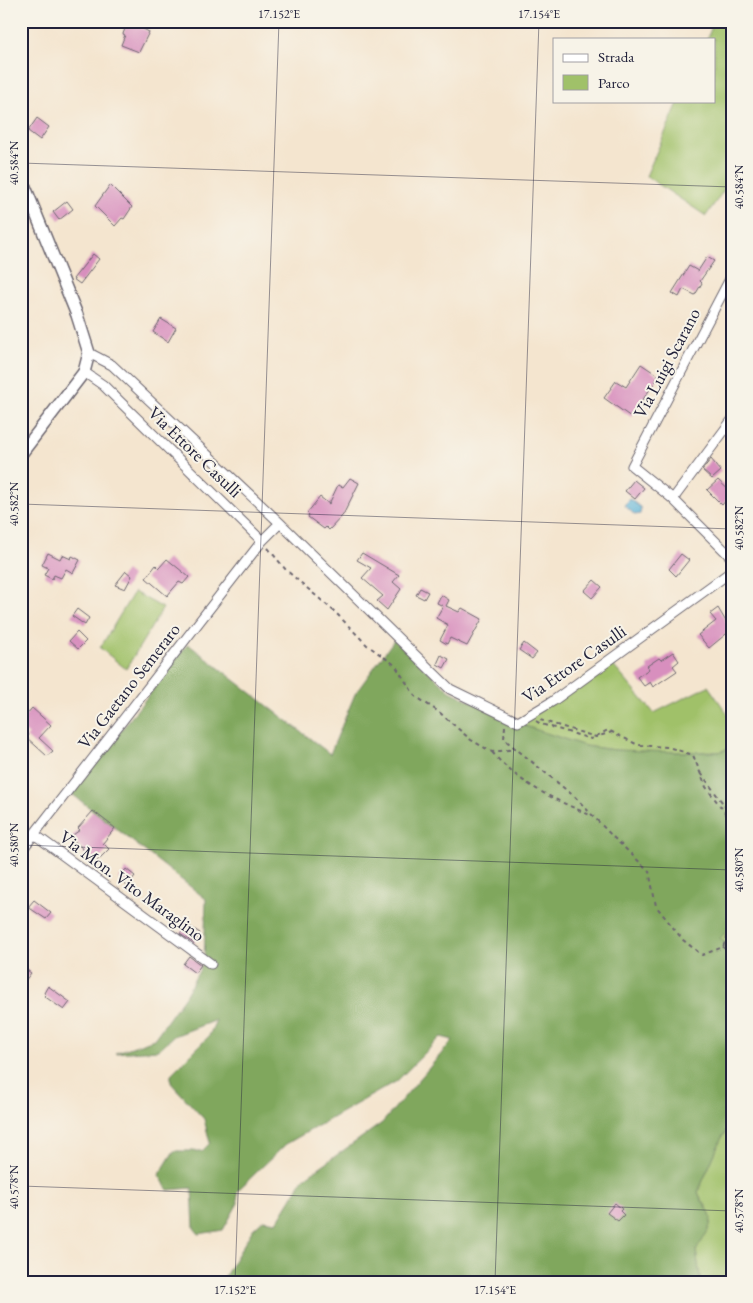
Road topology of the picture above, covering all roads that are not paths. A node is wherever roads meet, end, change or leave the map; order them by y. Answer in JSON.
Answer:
{"nodes":[{"id":1,"x":21,"y":177,"type":"edge"},
{"id":2,"x":732,"y":275,"type":"edge"},
{"id":3,"x":89,"y":353,"type":"junction"},
{"id":4,"x":84,"y":372,"type":"junction"},
{"id":5,"x":732,"y":420,"type":"edge"},
{"id":6,"x":21,"y":454,"type":"edge"},
{"id":7,"x":673,"y":499,"type":"junction"},
{"id":8,"x":280,"y":523,"type":"junction"},
{"id":9,"x":262,"y":541,"type":"junction"},
{"id":10,"x":732,"y":558,"type":"edge"},
{"id":11,"x":732,"y":571,"type":"edge"},
{"id":12,"x":34,"y":834,"type":"junction"},
{"id":13,"x":21,"y":851,"type":"edge"},
{"id":14,"x":211,"y":964,"type":"dead end"}],
"edges":[{"from":1,"to":3,"type":"street"},
{"from":2,"to":7,"type":"street","name":"Via Luigi Scarano"},
{"from":3,"to":4,"type":"street"},
{"from":3,"to":8,"type":"street","name":"Via Ettore Casulli"},
{"from":4,"to":6,"type":"street"},
{"from":4,"to":9,"type":"street","name":"Via Ettore Casulli"},
{"from":5,"to":7,"type":"street"},
{"from":7,"to":10,"type":"street"},
{"from":8,"to":9,"type":"street"},
{"from":8,"to":11,"type":"street","name":"Via Ettore Casulli"},
{"from":9,"to":12,"type":"street","name":"Via Gaetano Semeraro"},
{"from":12,"to":13,"type":"street","name":"Via Gaetano Semeraro"},
{"from":12,"to":14,"type":"street","name":"Via Mon. Vito Maraglino"}]}
